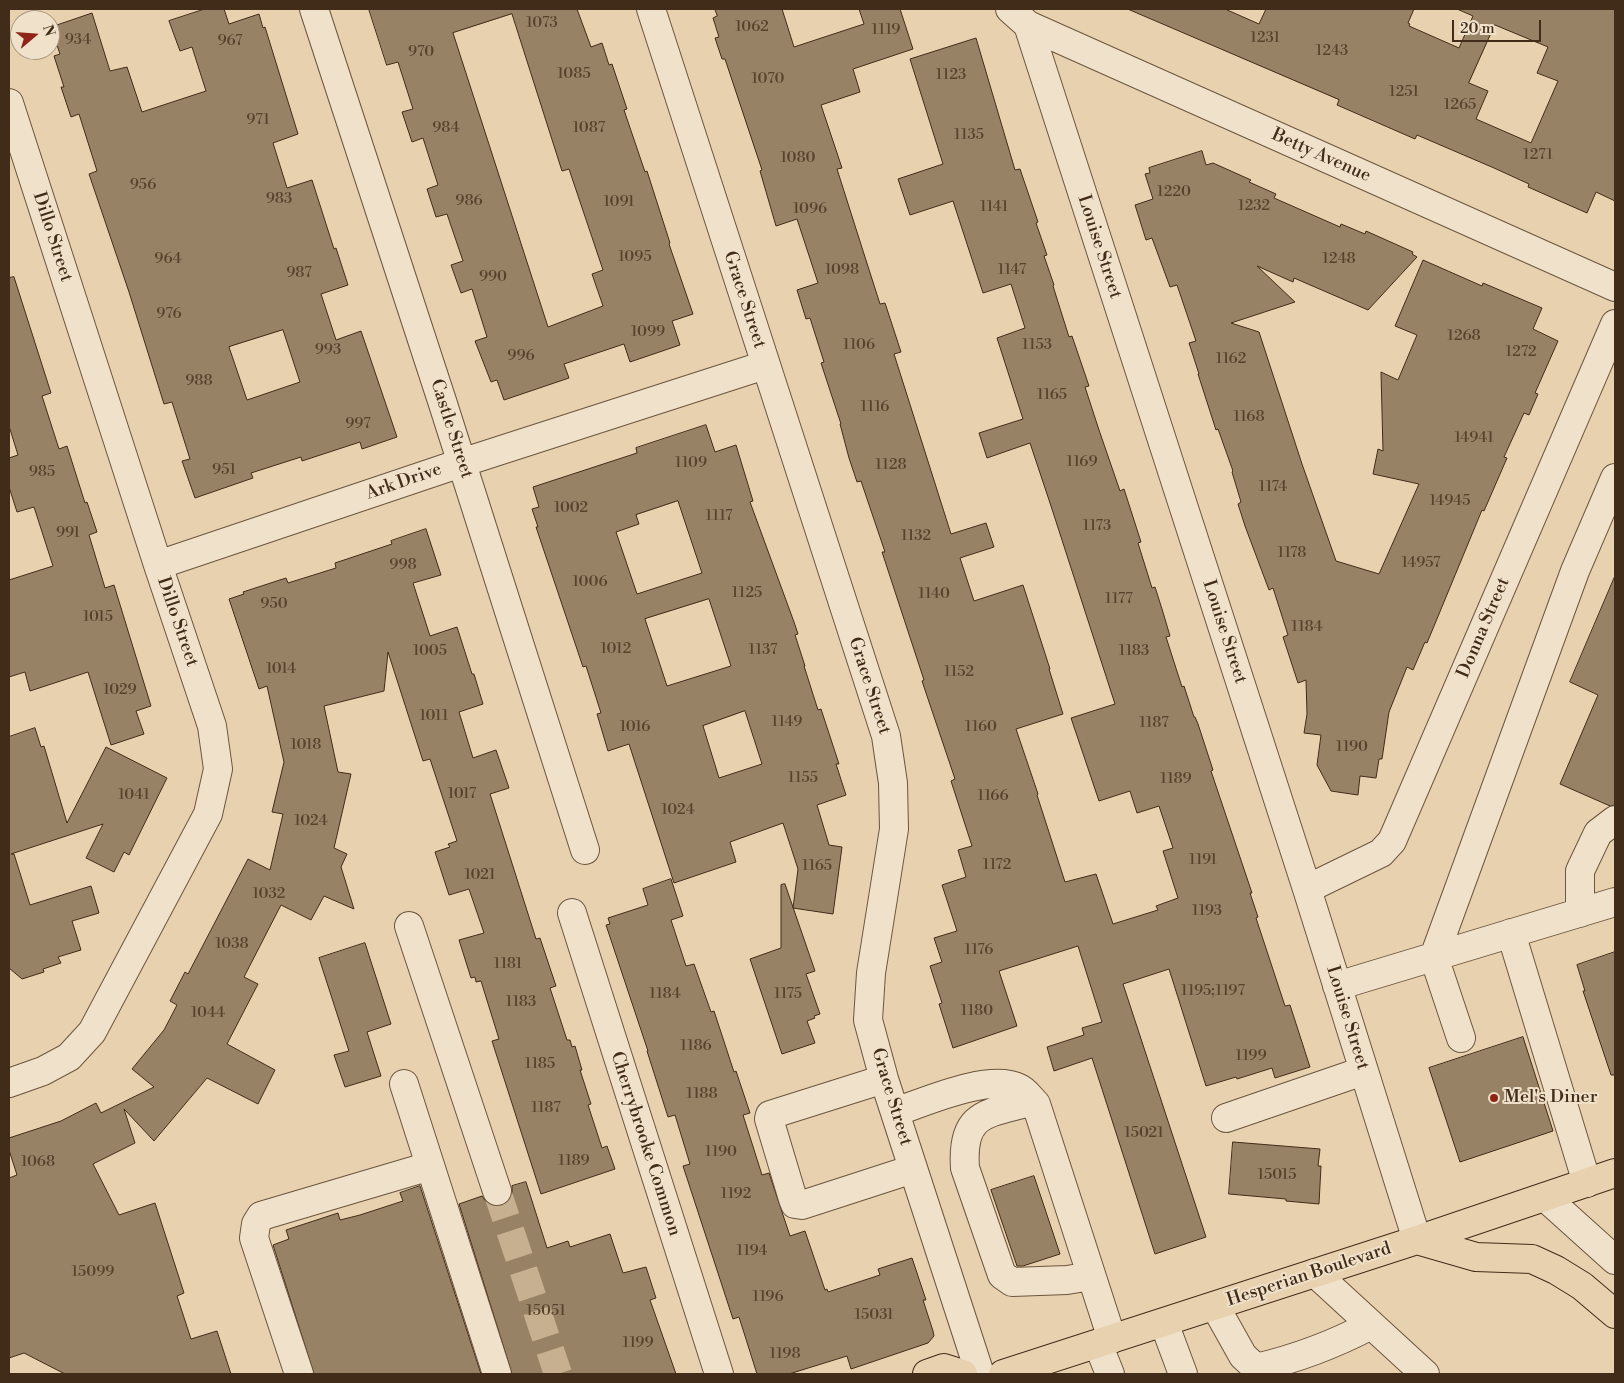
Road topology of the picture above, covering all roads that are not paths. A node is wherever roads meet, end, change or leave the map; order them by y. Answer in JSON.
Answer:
{"nodes":[{"id":1,"x":314,"y":9,"type":"edge"},
{"id":2,"x":651,"y":9,"type":"edge"},
{"id":3,"x":1019,"y":17,"type":"edge"},
{"id":4,"x":9,"y":103,"type":"edge"},
{"id":5,"x":1615,"y":287,"type":"edge"},
{"id":6,"x":1615,"y":324,"type":"edge"},
{"id":7,"x":765,"y":365,"type":"junction"},
{"id":8,"x":461,"y":463,"type":"junction"},
{"id":9,"x":1615,"y":478,"type":"edge"},
{"id":10,"x":158,"y":565,"type":"junction"},
{"id":11,"x":1615,"y":820,"type":"edge"},
{"id":12,"x":585,"y":850,"type":"dead end"},
{"id":13,"x":1307,"y":889,"type":"junction"},
{"id":14,"x":1615,"y":902,"type":"edge"},
{"id":15,"x":572,"y":913,"type":"dead end"},
{"id":16,"x":1580,"y":913,"type":"junction"},
{"id":17,"x":409,"y":926,"type":"dead end"},
{"id":18,"x":1511,"y":933,"type":"junction"},
{"id":19,"x":1434,"y":957,"type":"junction"},
{"id":20,"x":1337,"y":986,"type":"junction"},
{"id":21,"x":1461,"y":1038,"type":"dead end"},
{"id":22,"x":1363,"y":1071,"type":"junction"},
{"id":23,"x":884,"y":1079,"type":"junction"},
{"id":24,"x":9,"y":1083,"type":"edge"},
{"id":25,"x":404,"y":1084,"type":"dead end"},
{"id":26,"x":1033,"y":1101,"type":"junction"},
{"id":27,"x":895,"y":1112,"type":"junction"},
{"id":28,"x":1226,"y":1118,"type":"dead end"},
{"id":29,"x":430,"y":1166,"type":"junction"},
{"id":30,"x":913,"y":1169,"type":"junction"},
{"id":31,"x":1615,"y":1173,"type":"edge"},
{"id":32,"x":1587,"y":1183,"type":"junction"},
{"id":33,"x":497,"y":1191,"type":"tunnel mouth"},
{"id":34,"x":1545,"y":1197,"type":"junction"},
{"id":35,"x":1417,"y":1240,"type":"junction"},
{"id":36,"x":1615,"y":1260,"type":"edge"},
{"id":37,"x":1315,"y":1273,"type":"junction"},
{"id":38,"x":1091,"y":1276,"type":"junction"},
{"id":39,"x":1215,"y":1306,"type":"junction"},
{"id":40,"x":1615,"y":1314,"type":"edge"},
{"id":41,"x":1164,"y":1323,"type":"junction"},
{"id":42,"x":1371,"y":1325,"type":"junction"},
{"id":43,"x":1105,"y":1342,"type":"junction"},
{"id":44,"x":1039,"y":1369,"type":"edge"},
{"id":45,"x":299,"y":1374,"type":"edge"},
{"id":46,"x":496,"y":1374,"type":"edge"},
{"id":47,"x":719,"y":1374,"type":"edge"},
{"id":48,"x":927,"y":1374,"type":"edge"},
{"id":49,"x":963,"y":1374,"type":"edge"},
{"id":50,"x":980,"y":1374,"type":"edge"},
{"id":51,"x":1003,"y":1374,"type":"edge"},
{"id":52,"x":1110,"y":1374,"type":"edge"},
{"id":53,"x":1183,"y":1374,"type":"edge"},
{"id":54,"x":1425,"y":1374,"type":"edge"}],
"edges":[{"from":1,"to":8,"type":"street","name":"Castle Street"},
{"from":2,"to":7,"type":"street","name":"Grace Street"},
{"from":3,"to":5,"type":"street","name":"Betty Avenue"},
{"from":3,"to":13,"type":"street","name":"Louise Street"},
{"from":4,"to":10,"type":"street","name":"Dillo Street"},
{"from":6,"to":13,"type":"street","name":"Donna Street"},
{"from":7,"to":8,"type":"street","name":"Ark Drive"},
{"from":7,"to":23,"type":"street","name":"Grace Street"},
{"from":8,"to":10,"type":"street","name":"Ark Drive"},
{"from":8,"to":12,"type":"street","name":"Castle Street"},
{"from":9,"to":19,"type":"street"},
{"from":10,"to":24,"type":"street","name":"Dillo Street"},
{"from":11,"to":16,"type":"street"},
{"from":13,"to":20,"type":"street","name":"Louise Street"},
{"from":14,"to":16,"type":"street"},
{"from":15,"to":47,"type":"street","name":"Cherrybrooke Common"},
{"from":16,"to":18,"type":"street"},
{"from":17,"to":33,"type":"street"},
{"from":18,"to":19,"type":"street"},
{"from":18,"to":32,"type":"street"},
{"from":19,"to":20,"type":"street"},
{"from":19,"to":21,"type":"street"},
{"from":20,"to":22,"type":"street","name":"Louise Street"},
{"from":22,"to":28,"type":"street"},
{"from":22,"to":35,"type":"street","name":"Louise Street"},
{"from":23,"to":27,"type":"street","name":"Grace Street"},
{"from":23,"to":30,"type":"street"},
{"from":25,"to":29,"type":"street"},
{"from":26,"to":27,"type":"street"},
{"from":26,"to":38,"type":"street"},
{"from":26,"to":38,"type":"street"},
{"from":27,"to":30,"type":"street","name":"Grace Street"},
{"from":29,"to":45,"type":"street"},
{"from":29,"to":46,"type":"street"},
{"from":30,"to":50,"type":"street","name":"Grace Street"},
{"from":31,"to":32,"type":"main road","name":"Hesperian Boulevard"},
{"from":32,"to":34,"type":"main road","name":"Hesperian Boulevard"},
{"from":34,"to":35,"type":"main road","name":"Hesperian Boulevard"},
{"from":34,"to":36,"type":"street"},
{"from":35,"to":37,"type":"main road","name":"Hesperian Boulevard"},
{"from":35,"to":40,"type":"main road"},
{"from":37,"to":39,"type":"main road","name":"Hesperian Boulevard"},
{"from":37,"to":42,"type":"street"},
{"from":38,"to":43,"type":"street"},
{"from":39,"to":41,"type":"main road","name":"Hesperian Boulevard"},
{"from":39,"to":42,"type":"street"},
{"from":41,"to":43,"type":"main road","name":"Hesperian Boulevard"},
{"from":41,"to":53,"type":"street"},
{"from":42,"to":54,"type":"street"},
{"from":43,"to":44,"type":"main road","name":"Hesperian Boulevard"},
{"from":43,"to":52,"type":"street"},
{"from":44,"to":51,"type":"main road","name":"Hesperian Boulevard"},
{"from":48,"to":49,"type":"main road"}]}
